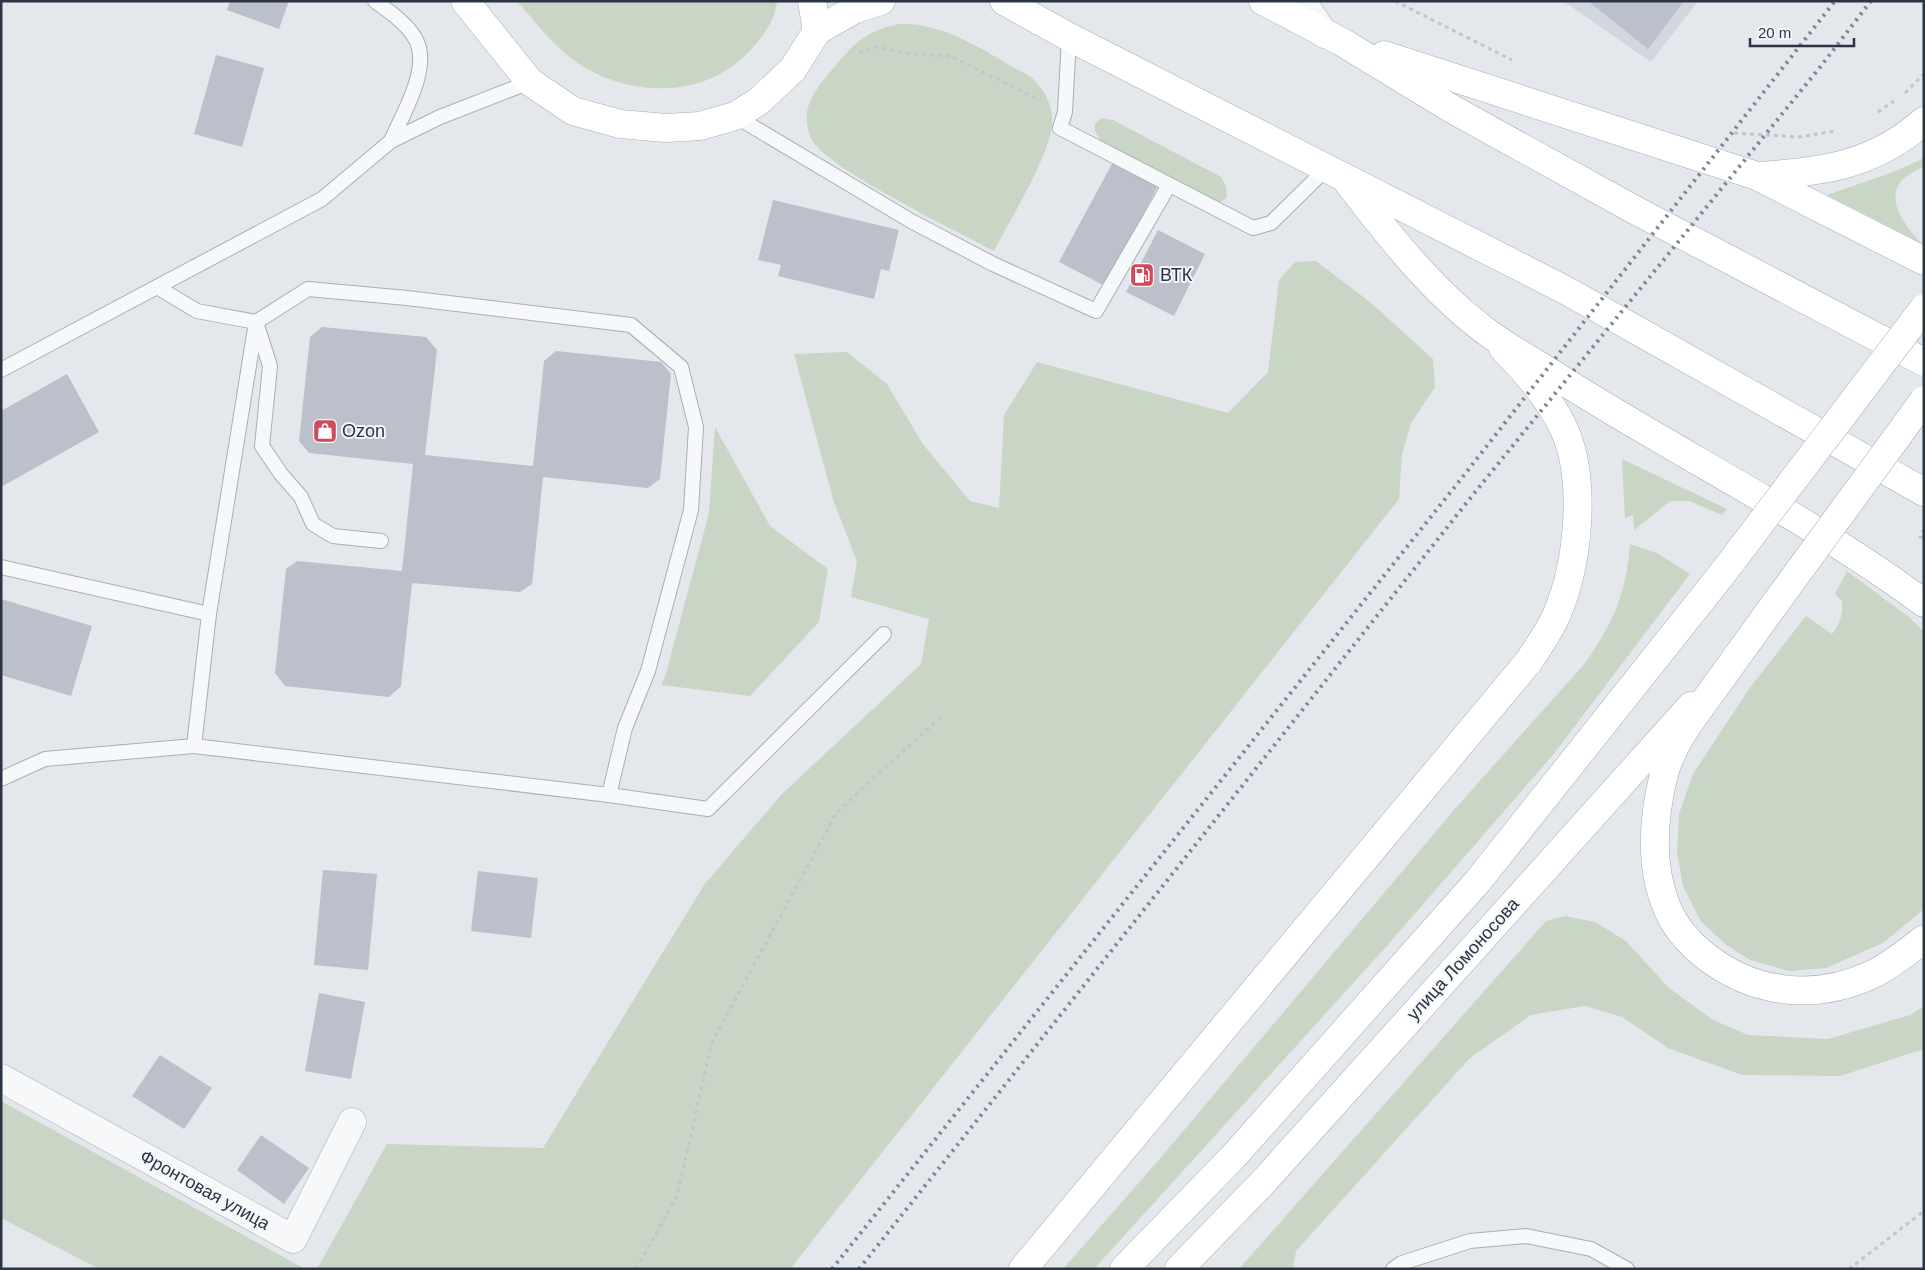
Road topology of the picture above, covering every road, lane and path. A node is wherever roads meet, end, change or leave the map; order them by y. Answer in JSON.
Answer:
{"nodes":[{"id":1,"x":376,"y":1,"type":"edge"},
{"id":2,"x":465,"y":1,"type":"edge"},
{"id":3,"x":812,"y":1,"type":"edge"},
{"id":4,"x":880,"y":1,"type":"edge"},
{"id":5,"x":1004,"y":1,"type":"edge"},
{"id":6,"x":1263,"y":1,"type":"edge"},
{"id":7,"x":1302,"y":1,"type":"edge"},
{"id":8,"x":1395,"y":1,"type":"edge"},
{"id":9,"x":817,"y":30,"type":"junction"},
{"id":10,"x":1069,"y":37,"type":"junction"},
{"id":11,"x":1333,"y":38,"type":"junction"},
{"id":12,"x":858,"y":53,"type":"dead end"},
{"id":13,"x":1519,"y":64,"type":"dead end"},
{"id":14,"x":1924,"y":74,"type":"edge"},
{"id":15,"x":530,"y":82,"type":"junction"},
{"id":16,"x":1065,"y":112,"type":"junction"},
{"id":17,"x":735,"y":116,"type":"junction"},
{"id":18,"x":1871,"y":117,"type":"dead end"},
{"id":19,"x":1924,"y":121,"type":"edge"},
{"id":20,"x":1838,"y":130,"type":"dead end"},
{"id":21,"x":1732,"y":133,"type":"dead end"},
{"id":22,"x":391,"y":141,"type":"junction"},
{"id":23,"x":1336,"y":172,"type":"junction"},
{"id":24,"x":1757,"y":176,"type":"junction"},
{"id":25,"x":1169,"y":184,"type":"junction"},
{"id":26,"x":1924,"y":261,"type":"edge"},
{"id":27,"x":157,"y":287,"type":"junction"},
{"id":28,"x":1924,"y":308,"type":"edge"},
{"id":29,"x":256,"y":322,"type":"junction"},
{"id":30,"x":1490,"y":334,"type":"junction"},
{"id":31,"x":1924,"y":362,"type":"edge"},
{"id":32,"x":1,"y":370,"type":"edge"},
{"id":33,"x":1924,"y":400,"type":"edge"},
{"id":34,"x":1924,"y":492,"type":"edge"},
{"id":35,"x":1924,"y":528,"type":"edge"},
{"id":36,"x":1924,"y":538,"type":"edge"},
{"id":37,"x":381,"y":541,"type":"dead end"},
{"id":38,"x":1,"y":567,"type":"edge"},
{"id":39,"x":1924,"y":603,"type":"edge"},
{"id":40,"x":209,"y":614,"type":"junction"},
{"id":41,"x":884,"y":634,"type":"dead end"},
{"id":42,"x":1744,"y":647,"type":"junction"},
{"id":43,"x":942,"y":716,"type":"dead end"},
{"id":44,"x":194,"y":746,"type":"junction"},
{"id":45,"x":1,"y":779,"type":"edge"},
{"id":46,"x":609,"y":795,"type":"junction"},
{"id":47,"x":1924,"y":939,"type":"edge"},
{"id":48,"x":1,"y":1078,"type":"edge"},
{"id":49,"x":352,"y":1122,"type":"dead end"},
{"id":50,"x":1924,"y":1211,"type":"edge"},
{"id":51,"x":636,"y":1269,"type":"edge"},
{"id":52,"x":1023,"y":1269,"type":"edge"},
{"id":53,"x":1124,"y":1269,"type":"edge"},
{"id":54,"x":1180,"y":1269,"type":"edge"},
{"id":55,"x":1393,"y":1269,"type":"edge"},
{"id":56,"x":1627,"y":1269,"type":"edge"},
{"id":57,"x":1849,"y":1269,"type":"edge"}],
"edges":[{"from":1,"to":22,"type":"lane"},
{"from":2,"to":15,"type":"main road"},
{"from":3,"to":9,"type":"main road"},
{"from":4,"to":9,"type":"main road"},
{"from":5,"to":10,"type":"main road"},
{"from":6,"to":11,"type":"main road"},
{"from":7,"to":11,"type":"street"},
{"from":8,"to":13,"type":"path"},
{"from":9,"to":17,"type":"main road"},
{"from":10,"to":16,"type":"lane"},
{"from":10,"to":23,"type":"main road"},
{"from":11,"to":24,"type":"main road"},
{"from":11,"to":31,"type":"main road"},
{"from":12,"to":16,"type":"path"},
{"from":14,"to":18,"type":"path"},
{"from":15,"to":17,"type":"main road"},
{"from":15,"to":22,"type":"lane"},
{"from":16,"to":25,"type":"lane"},
{"from":17,"to":25,"type":"lane"},
{"from":19,"to":24,"type":"main road"},
{"from":20,"to":21,"type":"path"},
{"from":22,"to":27,"type":"lane"},
{"from":23,"to":25,"type":"lane"},
{"from":23,"to":30,"type":"main road"},
{"from":23,"to":34,"type":"main road"},
{"from":24,"to":26,"type":"main road"},
{"from":27,"to":29,"type":"lane"},
{"from":27,"to":32,"type":"lane"},
{"from":28,"to":53,"type":"main road","bridge":true},
{"from":29,"to":37,"type":"lane"},
{"from":29,"to":40,"type":"lane"},
{"from":29,"to":46,"type":"lane"},
{"from":30,"to":39,"type":"main road"},
{"from":30,"to":52,"type":"main road"},
{"from":33,"to":42,"type":"main road","bridge":true},
{"from":35,"to":36,"type":"path"},
{"from":38,"to":40,"type":"lane"},
{"from":40,"to":44,"type":"lane"},
{"from":41,"to":46,"type":"lane"},
{"from":42,"to":47,"type":"main road"},
{"from":42,"to":54,"type":"main road","name":"улица Ломоносова"},
{"from":43,"to":51,"type":"path"},
{"from":44,"to":45,"type":"lane"},
{"from":44,"to":46,"type":"lane"},
{"from":48,"to":49,"type":"street","name":"Фронтовая улица"},
{"from":50,"to":57,"type":"path"},
{"from":55,"to":56,"type":"lane"}]}
